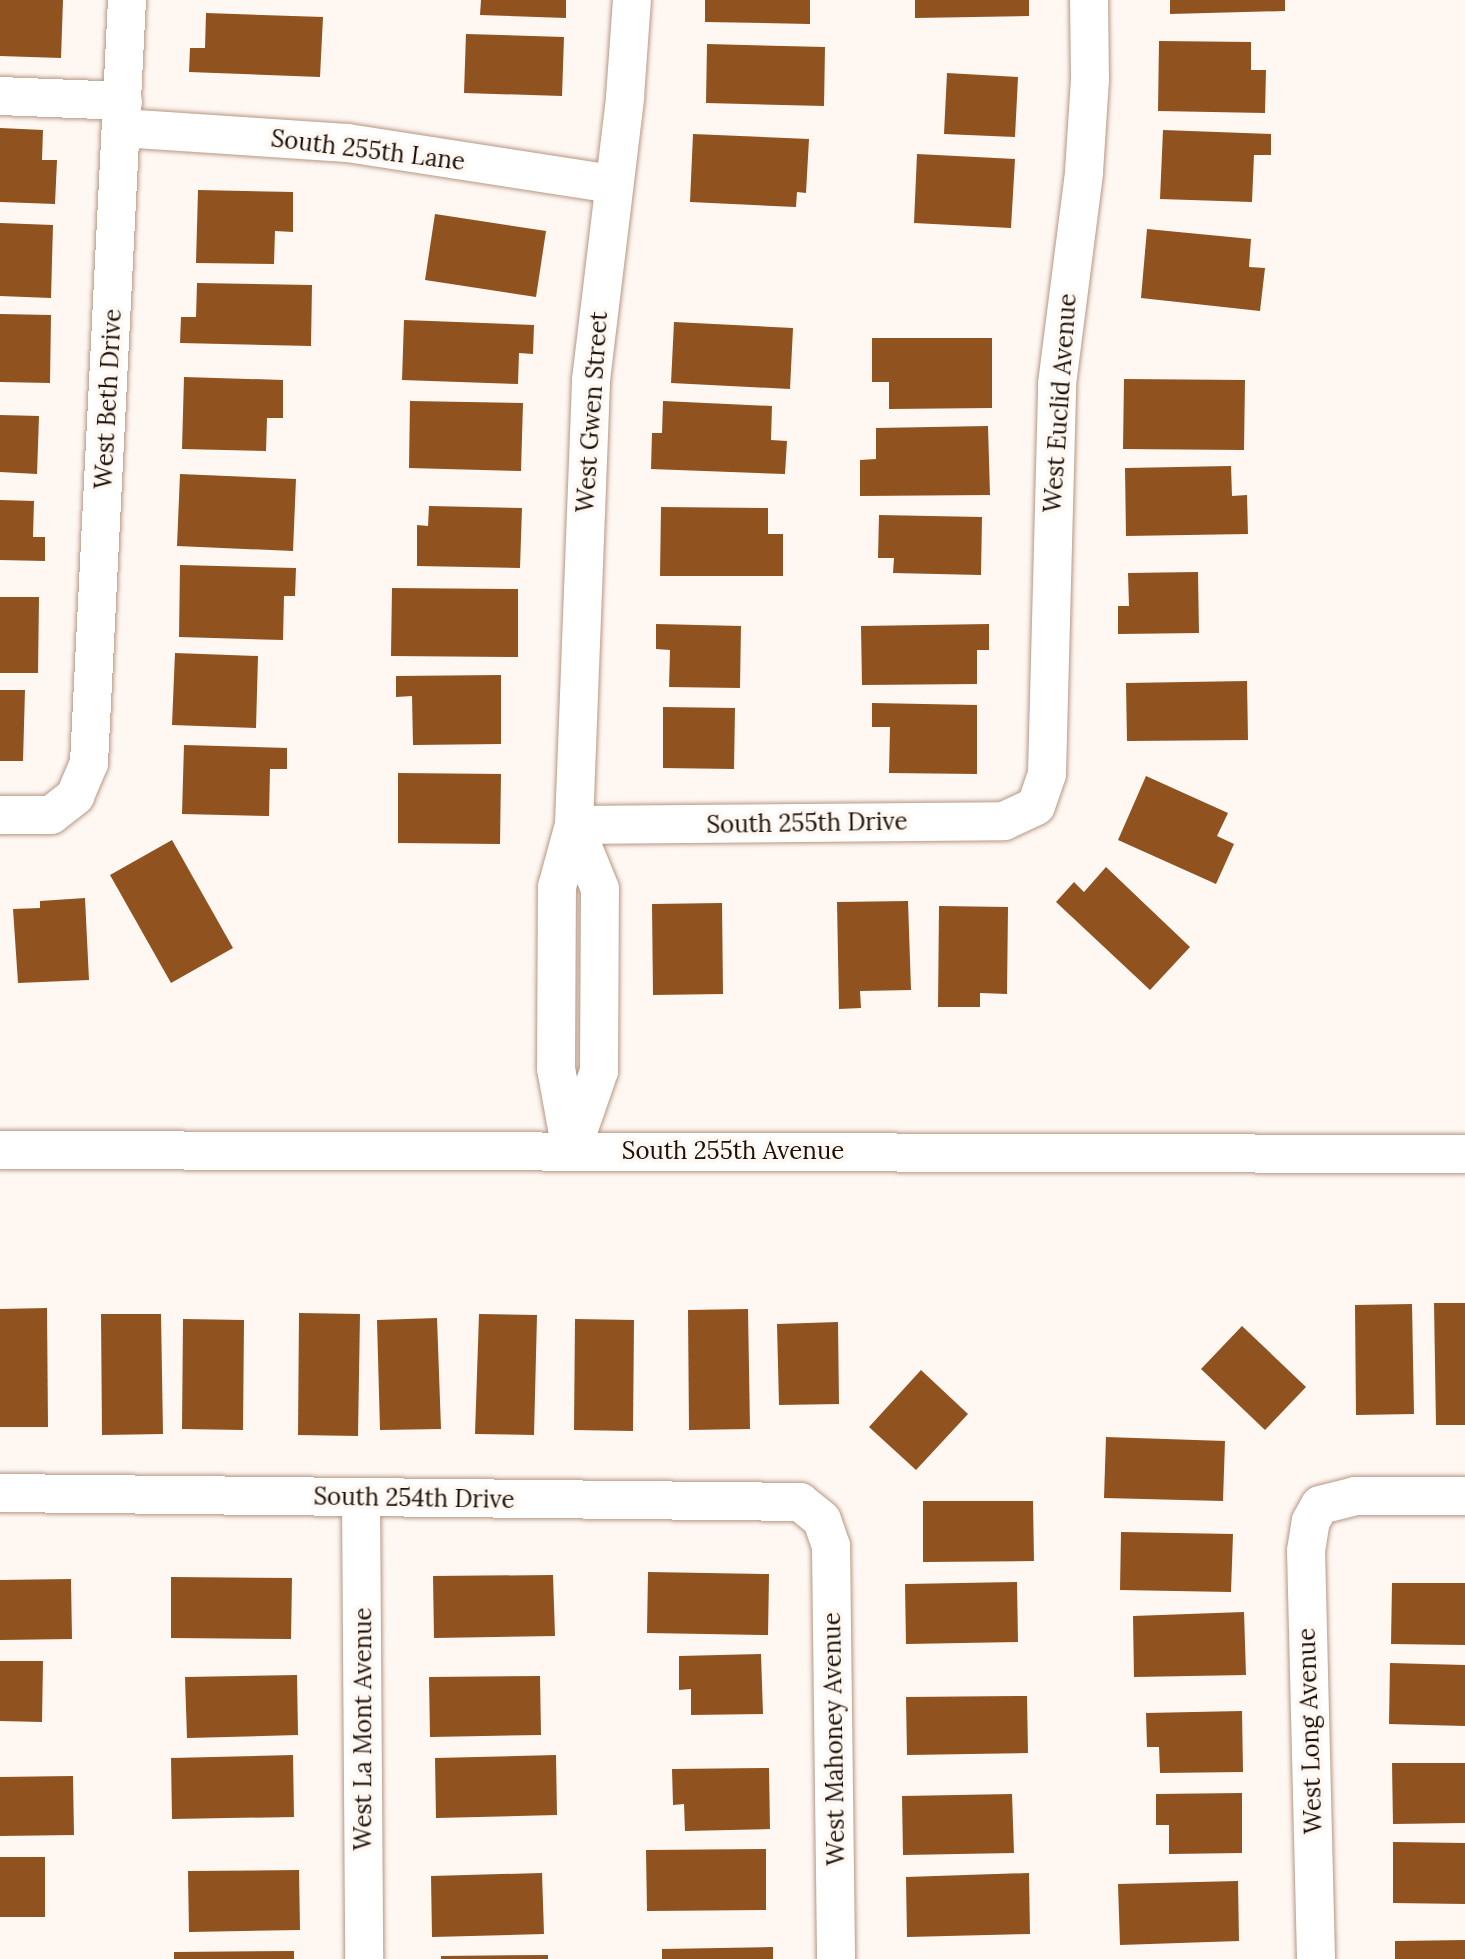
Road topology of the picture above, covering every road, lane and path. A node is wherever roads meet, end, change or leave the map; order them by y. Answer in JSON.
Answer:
{"nodes":[{"id":1,"x":127,"y":0,"type":"edge"},
{"id":2,"x":632,"y":0,"type":"edge"},
{"id":3,"x":1089,"y":0,"type":"edge"},
{"id":4,"x":0,"y":96,"type":"edge"},
{"id":5,"x":123,"y":114,"type":"junction"},
{"id":6,"x":613,"y":184,"type":"junction"},
{"id":7,"x":1036,"y":806,"type":"joint"},
{"id":8,"x":0,"y":815,"type":"edge"},
{"id":9,"x":574,"y":825,"type":"junction"},
{"id":10,"x":0,"y":1150,"type":"edge"},
{"id":11,"x":571,"y":1150,"type":"junction"},
{"id":12,"x":1465,"y":1154,"type":"edge"},
{"id":13,"x":0,"y":1493,"type":"edge"},
{"id":14,"x":1465,"y":1496,"type":"edge"},
{"id":15,"x":361,"y":1498,"type":"junction"},
{"id":16,"x":822,"y":1520,"type":"joint"},
{"id":17,"x":364,"y":1959,"type":"edge"},
{"id":18,"x":836,"y":1959,"type":"edge"},
{"id":19,"x":1316,"y":1959,"type":"edge"}],
"edges":[{"from":1,"to":5,"type":"street","name":"West Beth Drive"},
{"from":2,"to":6,"type":"street","name":"West Gwen Street"},
{"from":3,"to":7,"type":"street","name":"West Euclid Avenue"},
{"from":4,"to":5,"type":"street","name":"South 255th Lane"},
{"from":5,"to":6,"type":"street","name":"South 255th Lane"},
{"from":5,"to":8,"type":"street","name":"West Beth Drive"},
{"from":6,"to":9,"type":"street","name":"West Gwen Street"},
{"from":7,"to":9,"type":"street","name":"South 255th Drive"},
{"from":9,"to":11,"type":"street","name":"West Gwen Street"},
{"from":10,"to":11,"type":"street","name":"South 255th Avenue"},
{"from":11,"to":12,"type":"street","name":"South 255th Avenue"},
{"from":13,"to":15,"type":"street","name":"South 254th Drive"},
{"from":14,"to":19,"type":"street","name":"West Long Avenue"},
{"from":15,"to":16,"type":"street","name":"South 254th Drive"},
{"from":15,"to":17,"type":"street","name":"West La Mont Avenue"},
{"from":16,"to":18,"type":"street","name":"West Mahoney Avenue"}]}
